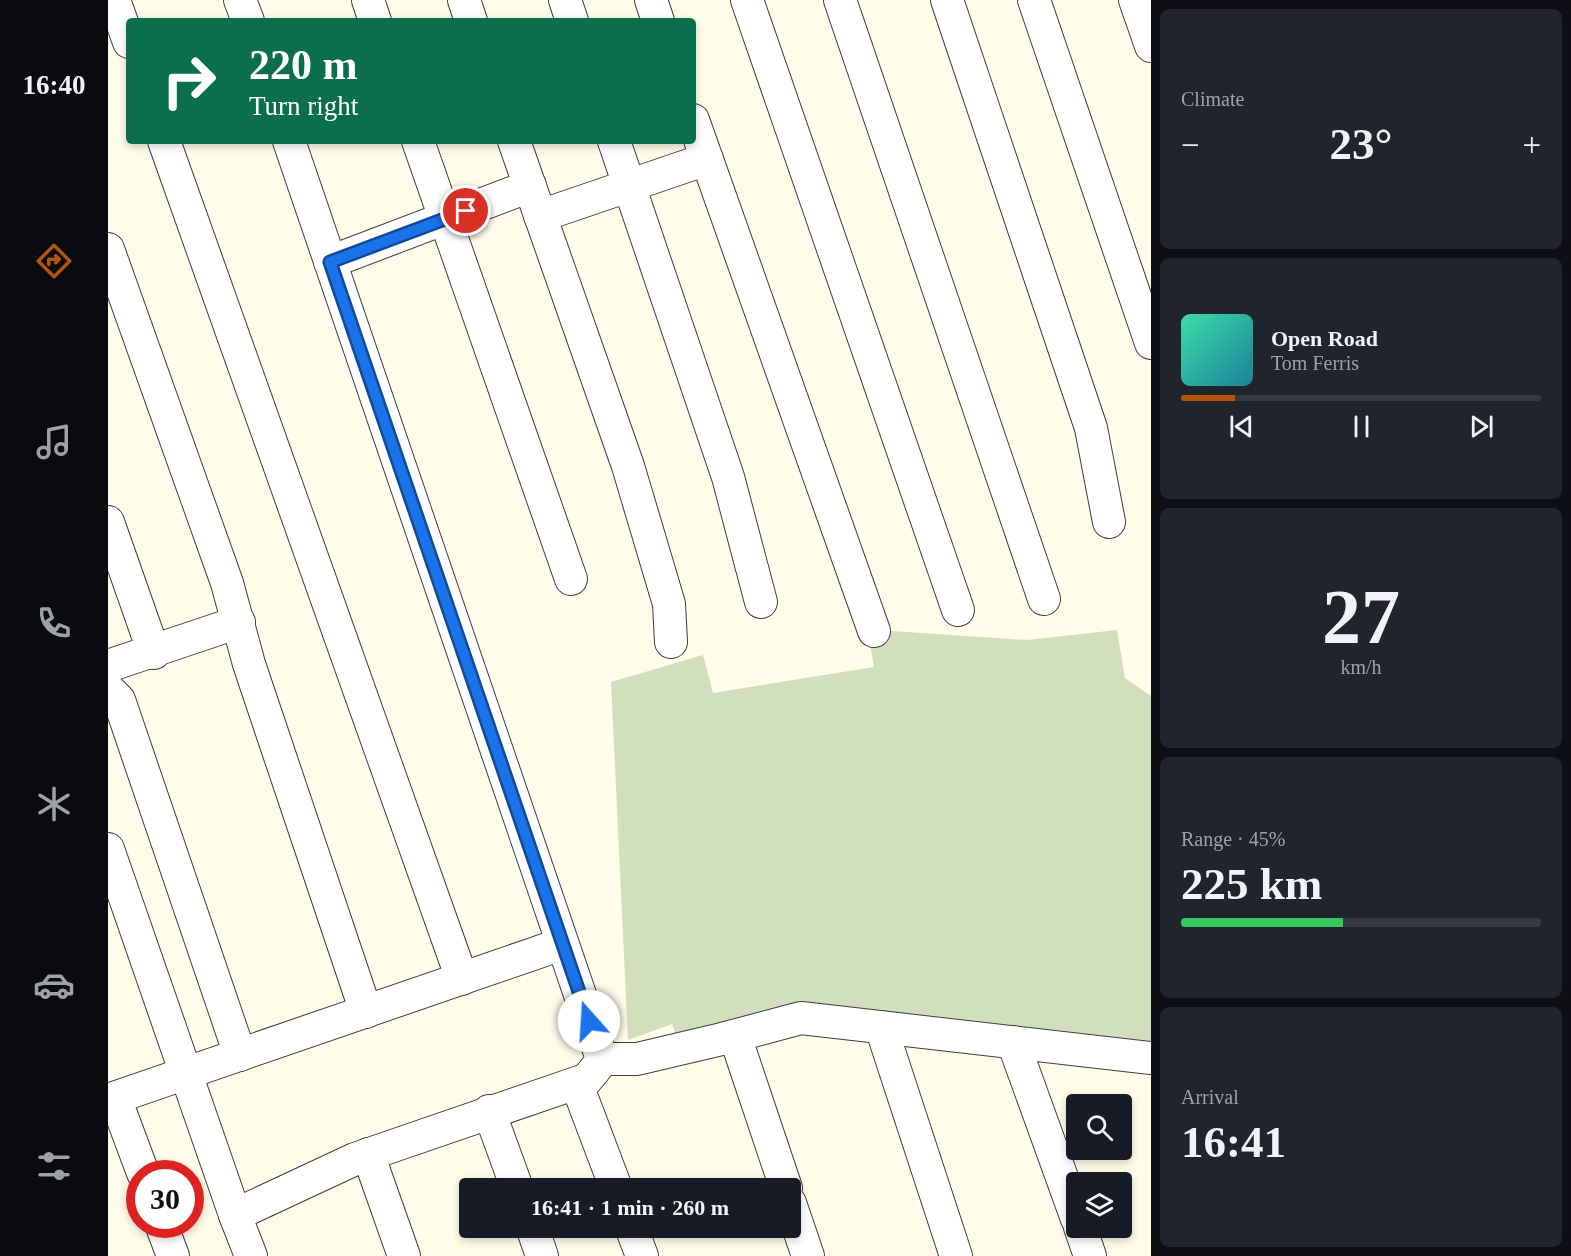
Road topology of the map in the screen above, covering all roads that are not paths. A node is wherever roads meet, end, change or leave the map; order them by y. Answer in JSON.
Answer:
{"nodes":[{"id":1,"x":114,"y":0,"type":"edge"},
{"id":2,"x":240,"y":0,"type":"edge"},
{"id":3,"x":368,"y":0,"type":"edge"},
{"id":4,"x":464,"y":0,"type":"edge"},
{"id":5,"x":565,"y":0,"type":"edge"},
{"id":6,"x":651,"y":0,"type":"edge"},
{"id":7,"x":747,"y":0,"type":"edge"},
{"id":8,"x":840,"y":0,"type":"edge"},
{"id":9,"x":946,"y":0,"type":"edge"},
{"id":10,"x":1034,"y":0,"type":"edge"},
{"id":11,"x":1135,"y":0,"type":"edge"},
{"id":12,"x":247,"y":18,"type":"edge"},
{"id":13,"x":374,"y":18,"type":"edge"},
{"id":14,"x":470,"y":18,"type":"edge"},
{"id":15,"x":571,"y":18,"type":"edge"},
{"id":16,"x":657,"y":18,"type":"edge"},
{"id":17,"x":126,"y":34,"type":"edge"},
{"id":18,"x":1151,"y":46,"type":"edge"},
{"id":19,"x":696,"y":128,"type":"edge"},
{"id":20,"x":165,"y":144,"type":"edge"},
{"id":21,"x":290,"y":144,"type":"edge"},
{"id":22,"x":419,"y":144,"type":"edge"},
{"id":23,"x":515,"y":144,"type":"edge"},
{"id":24,"x":615,"y":144,"type":"edge"},
{"id":25,"x":707,"y":159,"type":"junction"},
{"id":26,"x":530,"y":186,"type":"junction"},
{"id":27,"x":630,"y":186,"type":"junction"},
{"id":28,"x":540,"y":216,"type":"junction"},
{"id":29,"x":445,"y":219,"type":"junction"},
{"id":30,"x":108,"y":249,"type":"edge"},
{"id":31,"x":330,"y":262,"type":"junction"},
{"id":32,"x":1151,"y":343,"type":"edge"},
{"id":33,"x":108,"y":522,"type":"edge"},
{"id":34,"x":1109,"y":522,"type":"dead end"},
{"id":35,"x":571,"y":579,"type":"dead end"},
{"id":36,"x":1044,"y":598,"type":"dead end"},
{"id":37,"x":761,"y":602,"type":"dead end"},
{"id":38,"x":958,"y":610,"type":"dead end"},
{"id":39,"x":239,"y":622,"type":"junction"},
{"id":40,"x":874,"y":631,"type":"dead end"},
{"id":41,"x":671,"y":642,"type":"dead end"},
{"id":42,"x":154,"y":652,"type":"junction"},
{"id":43,"x":108,"y":666,"type":"edge"},
{"id":44,"x":112,"y":698,"type":"edge"},
{"id":45,"x":108,"y":849,"type":"edge"},
{"id":46,"x":562,"y":944,"type":"junction"},
{"id":47,"x":462,"y":979,"type":"junction"},
{"id":48,"x":366,"y":1012,"type":"junction"},
{"id":49,"x":881,"y":1027,"type":"junction"},
{"id":50,"x":735,"y":1036,"type":"junction"},
{"id":51,"x":1013,"y":1042,"type":"junction"},
{"id":52,"x":240,"y":1055,"type":"junction"},
{"id":53,"x":1151,"y":1058,"type":"edge"},
{"id":54,"x":593,"y":1070,"type":"junction"},
{"id":55,"x":185,"y":1074,"type":"junction"},
{"id":56,"x":112,"y":1099,"type":"edge"},
{"id":57,"x":489,"y":1111,"type":"junction"},
{"id":58,"x":368,"y":1154,"type":"junction"},
{"id":59,"x":138,"y":1160,"type":"edge"},
{"id":60,"x":513,"y":1178,"type":"edge"},
{"id":61,"x":612,"y":1178,"type":"edge"},
{"id":62,"x":783,"y":1178,"type":"edge"},
{"id":63,"x":1066,"y":1189,"type":"edge"},
{"id":64,"x":235,"y":1215,"type":"junction"},
{"id":65,"x":801,"y":1235,"type":"edge"},
{"id":66,"x":166,"y":1238,"type":"edge"},
{"id":67,"x":536,"y":1238,"type":"edge"},
{"id":68,"x":635,"y":1238,"type":"edge"},
{"id":69,"x":1084,"y":1238,"type":"edge"},
{"id":70,"x":173,"y":1256,"type":"edge"},
{"id":71,"x":251,"y":1256,"type":"edge"},
{"id":72,"x":405,"y":1256,"type":"edge"},
{"id":73,"x":542,"y":1256,"type":"edge"},
{"id":74,"x":642,"y":1256,"type":"edge"},
{"id":75,"x":808,"y":1256,"type":"edge"},
{"id":76,"x":956,"y":1256,"type":"edge"},
{"id":77,"x":1090,"y":1256,"type":"edge"}],
"edges":[{"from":1,"to":17,"type":"street"},
{"from":2,"to":12,"type":"street"},
{"from":3,"to":13,"type":"street"},
{"from":4,"to":14,"type":"street"},
{"from":5,"to":15,"type":"street"},
{"from":6,"to":16,"type":"street"},
{"from":7,"to":38,"type":"street"},
{"from":8,"to":36,"type":"street"},
{"from":9,"to":34,"type":"street"},
{"from":10,"to":32,"type":"street"},
{"from":11,"to":18,"type":"street"},
{"from":19,"to":25,"type":"street"},
{"from":20,"to":47,"type":"street"},
{"from":21,"to":31,"type":"street"},
{"from":22,"to":29,"type":"street"},
{"from":23,"to":26,"type":"street"},
{"from":24,"to":27,"type":"street"},
{"from":25,"to":27,"type":"street"},
{"from":25,"to":40,"type":"street"},
{"from":26,"to":28,"type":"street"},
{"from":26,"to":29,"type":"street"},
{"from":27,"to":28,"type":"street"},
{"from":27,"to":37,"type":"street"},
{"from":28,"to":41,"type":"street"},
{"from":29,"to":31,"type":"street"},
{"from":29,"to":35,"type":"street"},
{"from":30,"to":39,"type":"street"},
{"from":31,"to":46,"type":"street"},
{"from":33,"to":42,"type":"street"},
{"from":39,"to":42,"type":"street"},
{"from":39,"to":48,"type":"street"},
{"from":42,"to":43,"type":"street"},
{"from":44,"to":52,"type":"street"},
{"from":45,"to":55,"type":"street"},
{"from":46,"to":47,"type":"street"},
{"from":46,"to":54,"type":"street"},
{"from":47,"to":48,"type":"street"},
{"from":48,"to":52,"type":"street"},
{"from":49,"to":50,"type":"street"},
{"from":49,"to":51,"type":"street"},
{"from":49,"to":76,"type":"street"},
{"from":50,"to":54,"type":"street"},
{"from":50,"to":62,"type":"street"},
{"from":51,"to":53,"type":"street"},
{"from":51,"to":63,"type":"street"},
{"from":52,"to":55,"type":"street"},
{"from":54,"to":57,"type":"street"},
{"from":54,"to":61,"type":"street"},
{"from":55,"to":56,"type":"street"},
{"from":55,"to":64,"type":"street"},
{"from":56,"to":59,"type":"street"},
{"from":57,"to":58,"type":"street"},
{"from":57,"to":60,"type":"street"},
{"from":58,"to":64,"type":"street"},
{"from":58,"to":72,"type":"street"},
{"from":64,"to":71,"type":"street"},
{"from":65,"to":75,"type":"street"},
{"from":66,"to":70,"type":"street"},
{"from":67,"to":73,"type":"street"},
{"from":68,"to":74,"type":"street"},
{"from":69,"to":77,"type":"street"}]}
